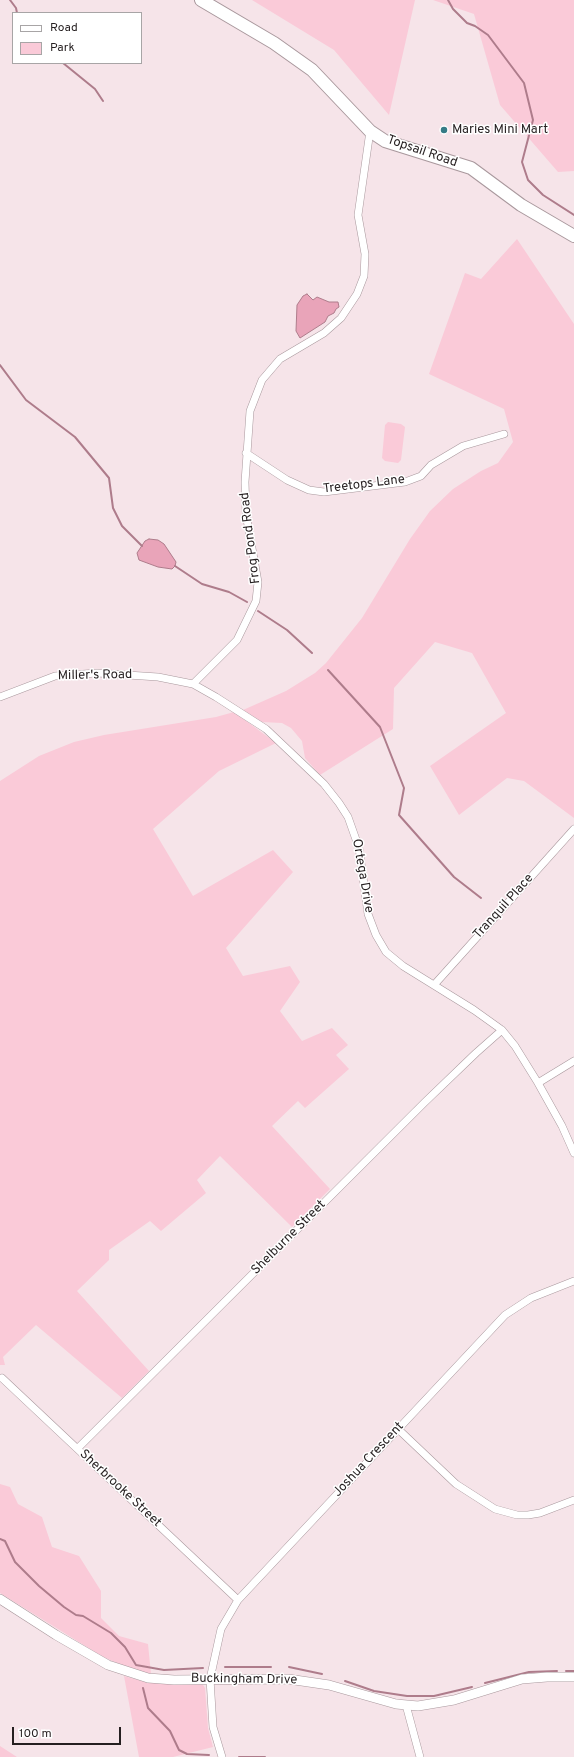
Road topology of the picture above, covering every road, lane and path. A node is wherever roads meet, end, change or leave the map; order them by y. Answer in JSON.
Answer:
{"nodes":[{"id":1,"x":201,"y":0,"type":"edge"},
{"id":2,"x":370,"y":130,"type":"junction"},
{"id":3,"x":574,"y":236,"type":"edge"},
{"id":4,"x":504,"y":434,"type":"dead end"},
{"id":5,"x":246,"y":453,"type":"junction"},
{"id":6,"x":193,"y":684,"type":"junction"},
{"id":7,"x":0,"y":697,"type":"edge"},
{"id":8,"x":574,"y":829,"type":"edge"},
{"id":9,"x":434,"y":985,"type":"junction"},
{"id":10,"x":502,"y":1030,"type":"junction"},
{"id":11,"x":574,"y":1060,"type":"edge"},
{"id":12,"x":538,"y":1083,"type":"junction"},
{"id":13,"x":574,"y":1153,"type":"edge"},
{"id":14,"x":574,"y":1281,"type":"edge"},
{"id":15,"x":2,"y":1378,"type":"dead end"},
{"id":16,"x":398,"y":1429,"type":"junction"},
{"id":17,"x":78,"y":1448,"type":"junction"},
{"id":18,"x":574,"y":1500,"type":"edge"},
{"id":19,"x":0,"y":1598,"type":"edge"},
{"id":20,"x":238,"y":1600,"type":"junction"},
{"id":21,"x":574,"y":1677,"type":"edge"},
{"id":22,"x":210,"y":1679,"type":"junction"},
{"id":23,"x":406,"y":1705,"type":"junction"},
{"id":24,"x":222,"y":1757,"type":"edge"},
{"id":25,"x":420,"y":1757,"type":"edge"}],
"edges":[{"from":1,"to":2,"type":"main road","name":"Topsail Road"},
{"from":2,"to":3,"type":"main road","name":"Topsail Road"},
{"from":2,"to":5,"type":"street","name":"Frog Pond Road"},
{"from":4,"to":5,"type":"street","name":"Treetops Lane"},
{"from":5,"to":6,"type":"street","name":"Frog Pond Road"},
{"from":6,"to":7,"type":"street","name":"Miller's Road"},
{"from":6,"to":9,"type":"street","name":"Ortega Drive"},
{"from":8,"to":9,"type":"street","name":"Tranquil Place"},
{"from":9,"to":10,"type":"street","name":"Ortega Drive"},
{"from":10,"to":12,"type":"street","name":"Ortega Drive"},
{"from":10,"to":17,"type":"street","name":"Shelburne Street"},
{"from":11,"to":12,"type":"street"},
{"from":12,"to":13,"type":"street","name":"Ortega Drive"},
{"from":14,"to":16,"type":"street","name":"Joshua Crescent"},
{"from":15,"to":17,"type":"street","name":"Sherbrooke Street"},
{"from":16,"to":18,"type":"street"},
{"from":16,"to":20,"type":"street","name":"Joshua Crescent"},
{"from":17,"to":20,"type":"street","name":"Sherbrooke Street"},
{"from":19,"to":22,"type":"street","name":"Buckingham Drive"},
{"from":20,"to":22,"type":"street","name":"Joshua Crescent"},
{"from":21,"to":23,"type":"street","name":"Buckingham Drive"},
{"from":22,"to":23,"type":"street","name":"Buckingham Drive"},
{"from":22,"to":24,"type":"street","name":"Joshua Crescent"},
{"from":23,"to":25,"type":"street"}]}
